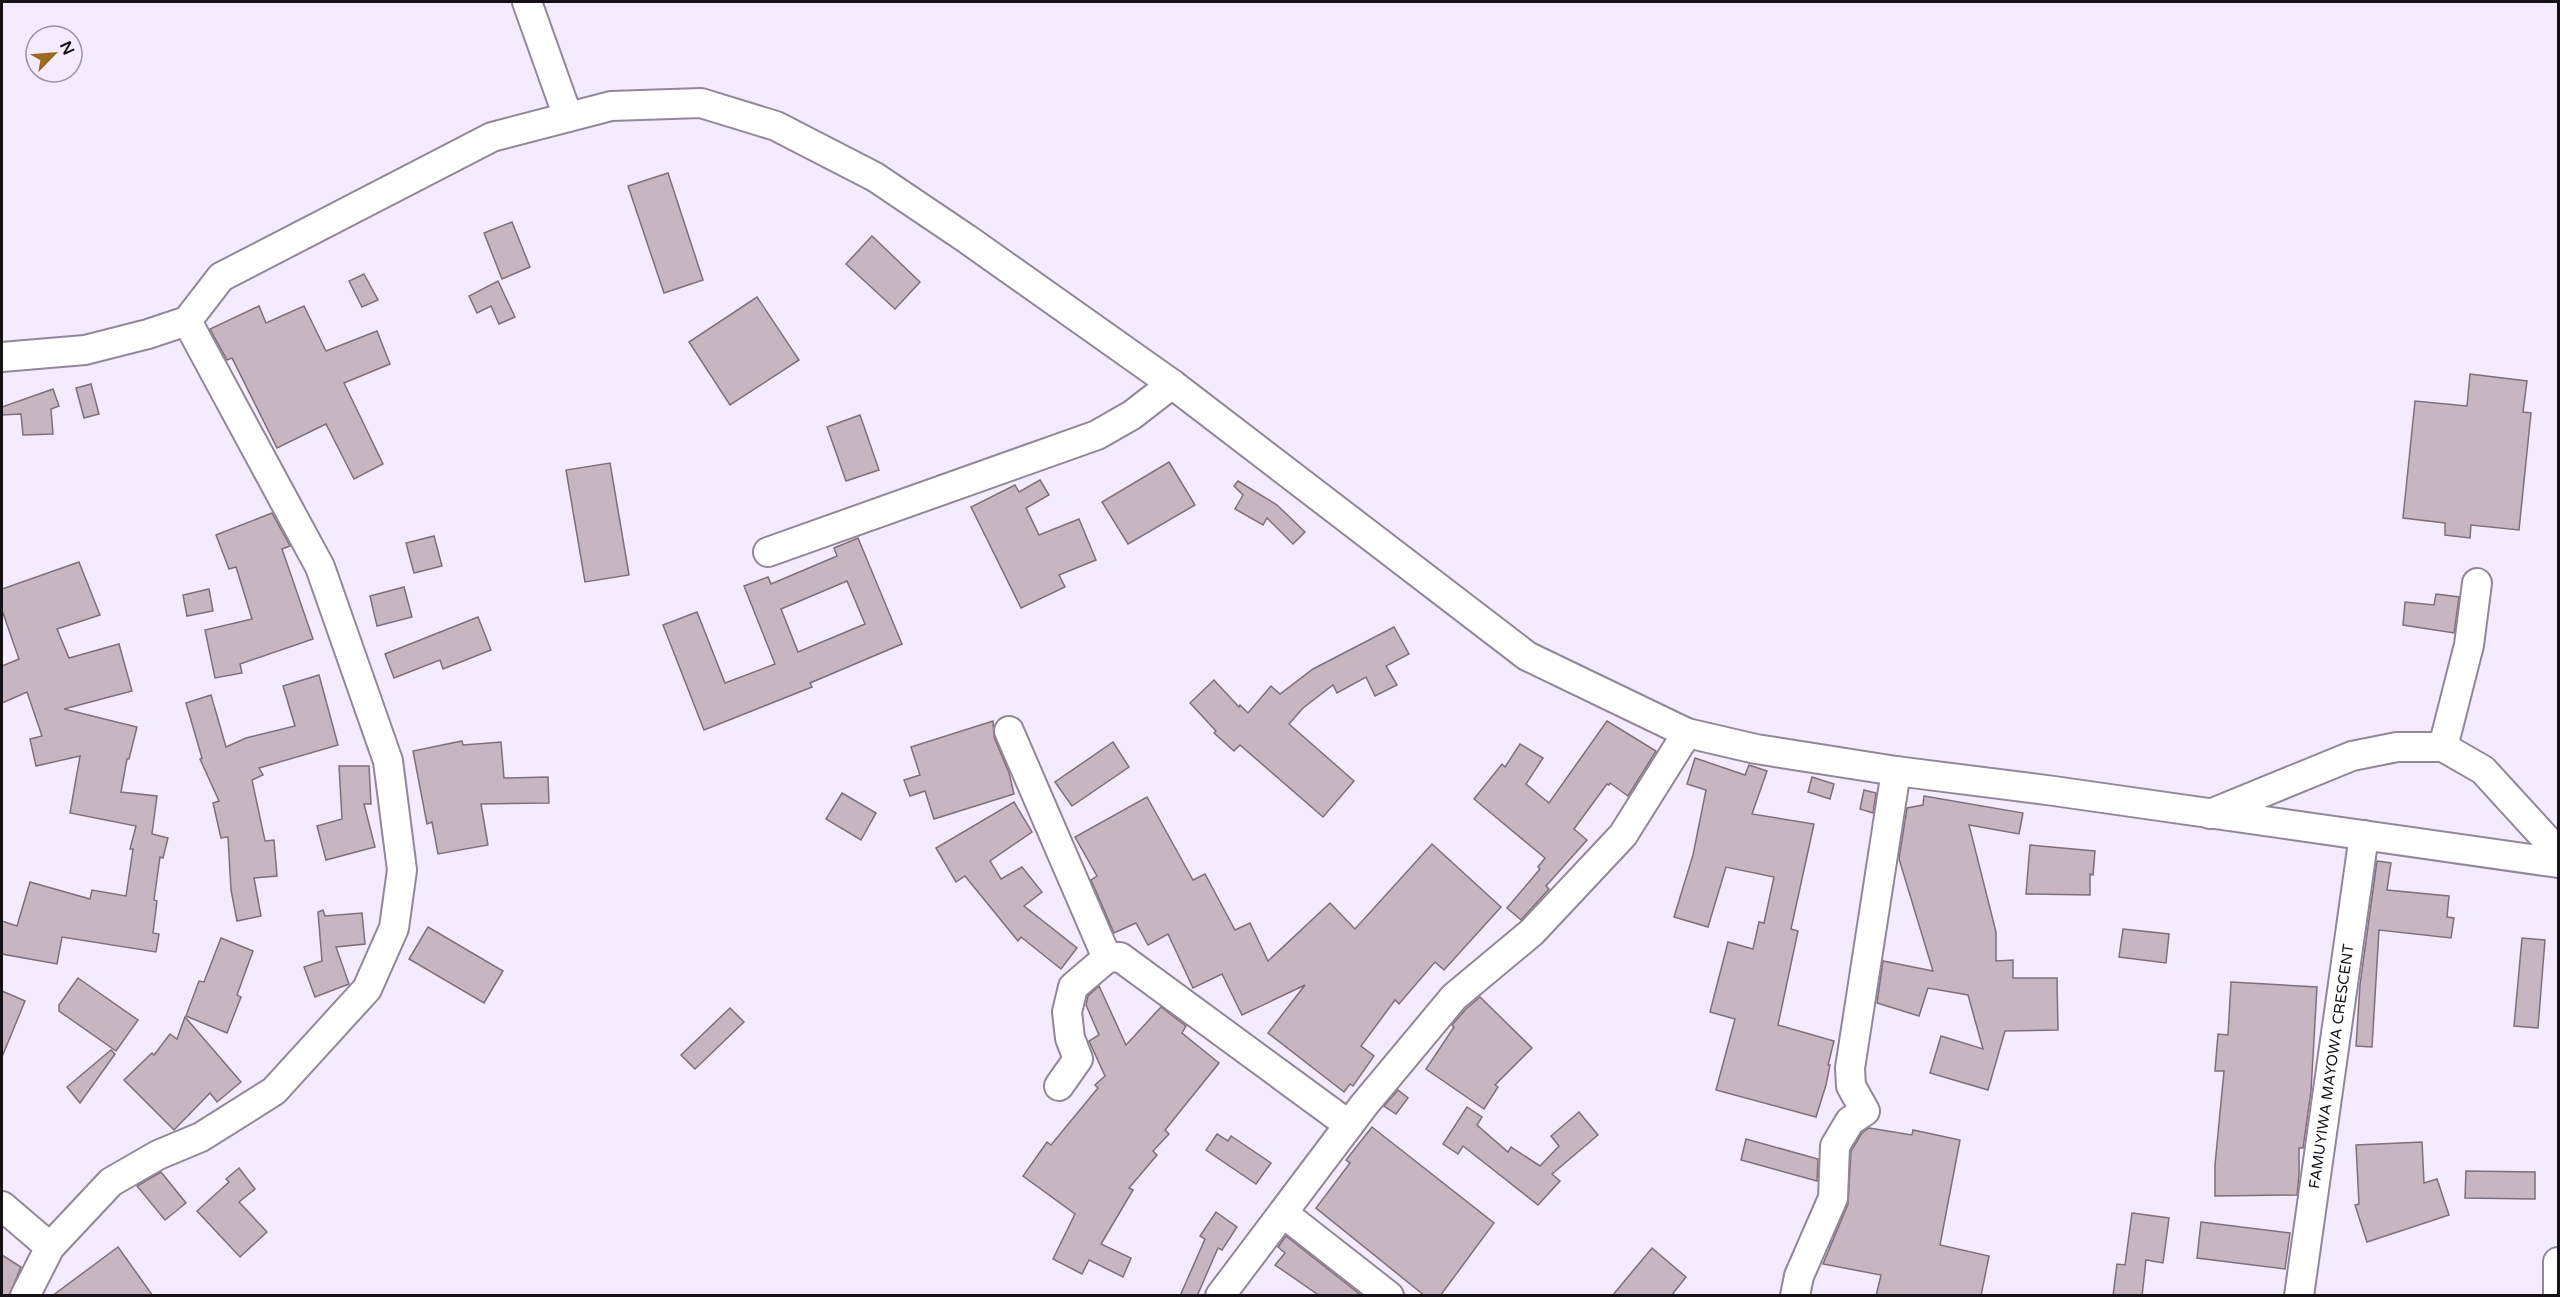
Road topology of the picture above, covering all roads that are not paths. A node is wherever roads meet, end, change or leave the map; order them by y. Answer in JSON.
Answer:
{"nodes":[{"id":1,"x":527,"y":2,"type":"edge"},
{"id":2,"x":568,"y":117,"type":"junction"},
{"id":3,"x":187,"y":321,"type":"junction"},
{"id":4,"x":2,"y":357,"type":"edge"},
{"id":5,"x":1172,"y":384,"type":"junction"},
{"id":6,"x":768,"y":552,"type":"dead end"},
{"id":7,"x":2478,"y":583,"type":"dead end"},
{"id":8,"x":1009,"y":731,"type":"dead end"},
{"id":9,"x":1687,"y":733,"type":"junction"},
{"id":10,"x":2443,"y":747,"type":"junction"},
{"id":11,"x":1896,"y":771,"type":"junction"},
{"id":12,"x":2208,"y":814,"type":"junction"},
{"id":13,"x":2364,"y":835,"type":"junction"},
{"id":14,"x":2559,"y":852,"type":"edge"},
{"id":15,"x":2559,"y":863,"type":"edge"},
{"id":16,"x":1107,"y":958,"type":"junction"},
{"id":17,"x":1059,"y":1086,"type":"dead end"},
{"id":18,"x":1349,"y":1125,"type":"junction"},
{"id":19,"x":2,"y":1206,"type":"edge"},
{"id":20,"x":1283,"y":1213,"type":"junction"},
{"id":21,"x":50,"y":1247,"type":"junction"},
{"id":22,"x":2559,"y":1262,"type":"edge"},
{"id":23,"x":25,"y":1296,"type":"edge"},
{"id":24,"x":1220,"y":1296,"type":"edge"},
{"id":25,"x":1389,"y":1296,"type":"edge"},
{"id":26,"x":1795,"y":1296,"type":"edge"},
{"id":27,"x":2299,"y":1296,"type":"edge"},
{"id":28,"x":2558,"y":1296,"type":"edge"}],
"edges":[{"from":1,"to":2,"type":"street"},
{"from":2,"to":3,"type":"street"},
{"from":2,"to":5,"type":"street"},
{"from":3,"to":4,"type":"street"},
{"from":3,"to":21,"type":"street"},
{"from":5,"to":6,"type":"street"},
{"from":5,"to":9,"type":"street"},
{"from":7,"to":10,"type":"street"},
{"from":8,"to":16,"type":"street"},
{"from":9,"to":11,"type":"street"},
{"from":9,"to":18,"type":"street"},
{"from":10,"to":12,"type":"street"},
{"from":10,"to":14,"type":"street"},
{"from":11,"to":12,"type":"street"},
{"from":11,"to":26,"type":"street"},
{"from":12,"to":13,"type":"street"},
{"from":13,"to":15,"type":"street"},
{"from":13,"to":27,"type":"street","name":"FAMUYIWA MAYOWA CRESCENT"},
{"from":16,"to":17,"type":"street"},
{"from":16,"to":18,"type":"street"},
{"from":18,"to":20,"type":"street"},
{"from":19,"to":21,"type":"street"},
{"from":20,"to":24,"type":"street"},
{"from":20,"to":25,"type":"street"},
{"from":21,"to":23,"type":"street"},
{"from":22,"to":28,"type":"street"}]}
